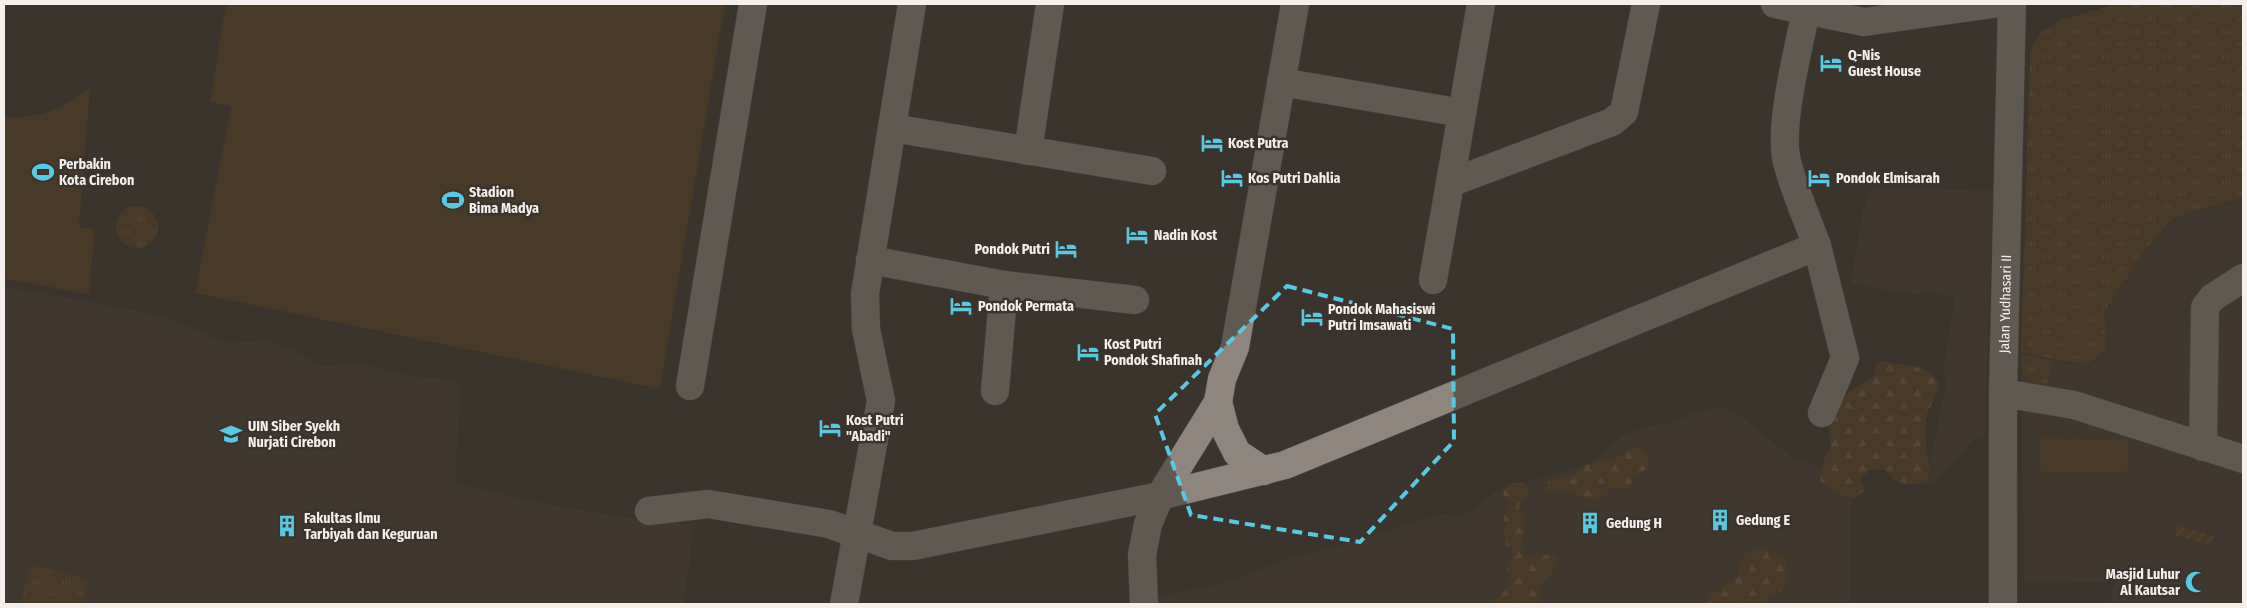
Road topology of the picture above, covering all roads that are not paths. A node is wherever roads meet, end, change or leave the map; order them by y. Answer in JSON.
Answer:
{"nodes":[{"id":1,"x":753,"y":4,"type":"edge"},
{"id":2,"x":912,"y":4,"type":"edge"},
{"id":3,"x":1050,"y":4,"type":"edge"},
{"id":4,"x":1295,"y":4,"type":"edge"},
{"id":5,"x":1481,"y":4,"type":"edge"},
{"id":6,"x":1646,"y":4,"type":"edge"},
{"id":7,"x":1775,"y":4,"type":"edge"},
{"id":8,"x":1993,"y":4,"type":"edge"},
{"id":9,"x":2012,"y":4,"type":"edge"},
{"id":10,"x":1806,"y":9,"type":"junction"},
{"id":11,"x":1281,"y":82,"type":"junction"},
{"id":12,"x":1462,"y":113,"type":"junction"},
{"id":13,"x":892,"y":128,"type":"junction"},
{"id":14,"x":1028,"y":151,"type":"junction"},
{"id":15,"x":1152,"y":171,"type":"dead end"},
{"id":16,"x":1450,"y":184,"type":"junction"},
{"id":17,"x":1816,"y":246,"type":"junction"},
{"id":18,"x":870,"y":260,"type":"junction"},
{"id":19,"x":2243,"y":278,"type":"edge"},
{"id":20,"x":1433,"y":280,"type":"dead end"},
{"id":21,"x":1004,"y":285,"type":"junction"},
{"id":22,"x":1135,"y":300,"type":"dead end"},
{"id":23,"x":690,"y":386,"type":"dead end"},
{"id":24,"x":995,"y":391,"type":"dead end"},
{"id":25,"x":1220,"y":391,"type":"junction"},
{"id":26,"x":2003,"y":393,"type":"junction"},
{"id":27,"x":1822,"y":413,"type":"dead end"},
{"id":28,"x":2203,"y":447,"type":"junction"},
{"id":29,"x":2243,"y":459,"type":"edge"},
{"id":30,"x":1264,"y":471,"type":"junction"},
{"id":31,"x":1160,"y":496,"type":"junction"},
{"id":32,"x":649,"y":511,"type":"dead end"},
{"id":33,"x":856,"y":535,"type":"junction"},
{"id":34,"x":844,"y":604,"type":"edge"},
{"id":35,"x":1144,"y":604,"type":"edge"},
{"id":36,"x":2003,"y":604,"type":"edge"}],
"edges":[{"from":1,"to":23,"type":"street"},
{"from":2,"to":13,"type":"street"},
{"from":3,"to":14,"type":"street"},
{"from":4,"to":11,"type":"street"},
{"from":5,"to":12,"type":"street"},
{"from":6,"to":16,"type":"street"},
{"from":7,"to":10,"type":"street"},
{"from":8,"to":10,"type":"street"},
{"from":9,"to":26,"type":"street","name":"Jalan Yudhasari II"},
{"from":10,"to":17,"type":"street"},
{"from":11,"to":12,"type":"street"},
{"from":11,"to":25,"type":"street"},
{"from":12,"to":16,"type":"street"},
{"from":13,"to":14,"type":"street"},
{"from":13,"to":18,"type":"street"},
{"from":14,"to":15,"type":"street"},
{"from":16,"to":20,"type":"street"},
{"from":17,"to":27,"type":"street"},
{"from":17,"to":30,"type":"street"},
{"from":18,"to":21,"type":"street"},
{"from":18,"to":33,"type":"street"},
{"from":19,"to":28,"type":"street"},
{"from":21,"to":22,"type":"street"},
{"from":21,"to":24,"type":"street"},
{"from":25,"to":30,"type":"street"},
{"from":25,"to":31,"type":"street"},
{"from":26,"to":28,"type":"street"},
{"from":26,"to":36,"type":"street","name":"Jalan Yudhasari II"},
{"from":28,"to":29,"type":"street"},
{"from":30,"to":31,"type":"street"},
{"from":31,"to":33,"type":"street"},
{"from":31,"to":35,"type":"street"},
{"from":32,"to":33,"type":"street"},
{"from":33,"to":34,"type":"street"}]}
